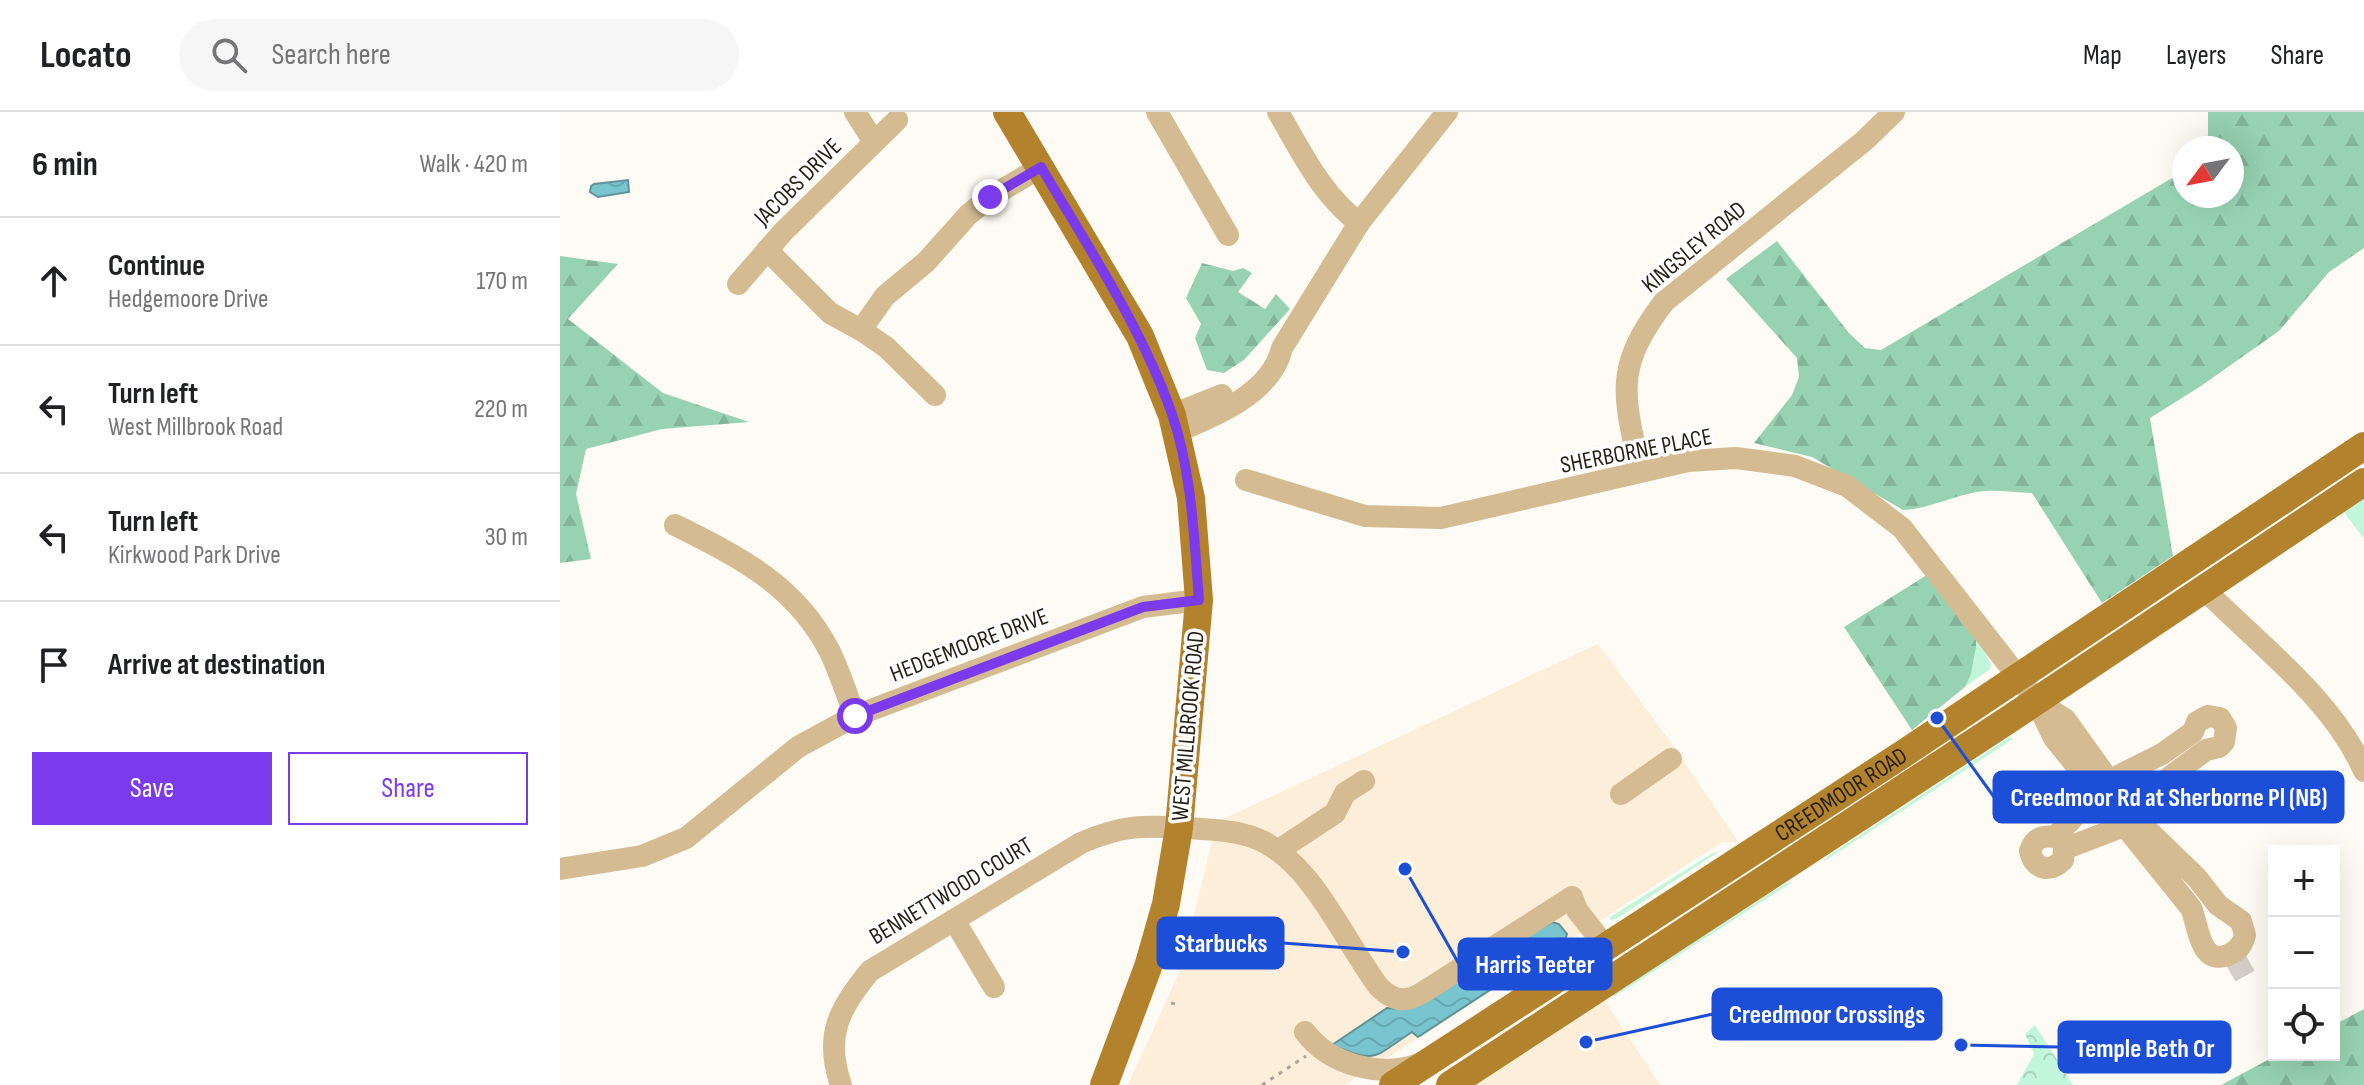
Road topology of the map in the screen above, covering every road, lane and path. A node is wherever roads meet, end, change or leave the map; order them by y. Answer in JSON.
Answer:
{"nodes":[{"id":1,"x":855,"y":112,"type":"edge"},
{"id":2,"x":1007,"y":112,"type":"edge"},
{"id":3,"x":1157,"y":112,"type":"edge"},
{"id":4,"x":1278,"y":112,"type":"edge"},
{"id":5,"x":1447,"y":112,"type":"edge"},
{"id":6,"x":1894,"y":112,"type":"edge"},
{"id":7,"x":897,"y":120,"type":"dead end"},
{"id":8,"x":874,"y":142,"type":"junction"},
{"id":9,"x":1041,"y":167,"type":"junction"},
{"id":10,"x":1359,"y":223,"type":"junction"},
{"id":11,"x":1228,"y":235,"type":"dead end"},
{"id":12,"x":767,"y":250,"type":"junction"},
{"id":13,"x":738,"y":284,"type":"dead end"},
{"id":14,"x":861,"y":330,"type":"junction"},
{"id":15,"x":935,"y":395,"type":"dead end"},
{"id":16,"x":1174,"y":424,"type":"junction"},
{"id":17,"x":2364,"y":446,"type":"edge"},
{"id":18,"x":1640,"y":472,"type":"junction"},
{"id":19,"x":1246,"y":480,"type":"dead end"},
{"id":20,"x":2364,"y":482,"type":"edge"},
{"id":21,"x":675,"y":525,"type":"dead end"},
{"id":22,"x":2204,"y":589,"type":"junction"},
{"id":23,"x":1199,"y":600,"type":"junction"},
{"id":24,"x":2019,"y":678,"type":"junction"},
{"id":25,"x":2036,"y":701,"type":"junction"},
{"id":26,"x":855,"y":716,"type":"junction"},
{"id":27,"x":1671,"y":759,"type":"dead end"},
{"id":28,"x":2364,"y":771,"type":"edge"},
{"id":29,"x":1364,"y":781,"type":"dead end"},
{"id":30,"x":2102,"y":786,"type":"junction"},
{"id":31,"x":1621,"y":794,"type":"dead end"},
{"id":32,"x":2128,"y":819,"type":"junction"},
{"id":33,"x":1179,"y":828,"type":"junction"},
{"id":34,"x":1279,"y":850,"type":"junction"},
{"id":35,"x":560,"y":869,"type":"edge"},
{"id":36,"x":954,"y":920,"type":"junction"},
{"id":37,"x":2246,"y":929,"type":"junction"},
{"id":38,"x":1605,"y":946,"type":"junction"},
{"id":39,"x":2209,"y":954,"type":"junction"},
{"id":40,"x":2255,"y":958,"type":"dead end"},
{"id":41,"x":2230,"y":972,"type":"dead end"},
{"id":42,"x":994,"y":987,"type":"dead end"},
{"id":43,"x":1171,"y":1003,"type":"dead end"},
{"id":44,"x":1180,"y":1005,"type":"dead end"},
{"id":45,"x":1309,"y":1042,"type":"joint"},
{"id":46,"x":1428,"y":1061,"type":"junction"},
{"id":47,"x":841,"y":1085,"type":"edge"},
{"id":48,"x":1104,"y":1085,"type":"edge"},
{"id":49,"x":1262,"y":1085,"type":"edge"},
{"id":50,"x":1393,"y":1085,"type":"edge"},
{"id":51,"x":1450,"y":1085,"type":"edge"}],
"edges":[{"from":1,"to":8,"type":"street"},
{"from":2,"to":9,"type":"main road","name":"WEST MILLBROOK ROAD"},
{"from":3,"to":11,"type":"street"},
{"from":4,"to":10,"type":"street"},
{"from":5,"to":10,"type":"street"},
{"from":6,"to":18,"type":"street","name":"KINGSLEY ROAD"},
{"from":7,"to":8,"type":"street","name":"JACOBS DRIVE"},
{"from":8,"to":12,"type":"street","name":"JACOBS DRIVE"},
{"from":9,"to":14,"type":"street"},
{"from":9,"to":16,"type":"main road","name":"WEST MILLBROOK ROAD"},
{"from":10,"to":16,"type":"street"},
{"from":12,"to":13,"type":"street","name":"JACOBS DRIVE"},
{"from":12,"to":14,"type":"street"},
{"from":14,"to":15,"type":"street"},
{"from":16,"to":23,"type":"main road","name":"WEST MILLBROOK ROAD"},
{"from":17,"to":24,"type":"main road","name":"CREEDMOOR ROAD"},
{"from":18,"to":19,"type":"street","name":"SHERBORNE PLACE"},
{"from":18,"to":24,"type":"street","name":"SHERBORNE PLACE"},
{"from":20,"to":22,"type":"main road","name":"CREEDMOOR ROAD"},
{"from":21,"to":26,"type":"street"},
{"from":22,"to":25,"type":"main road","name":"CREEDMOOR ROAD"},
{"from":22,"to":28,"type":"street"},
{"from":23,"to":26,"type":"street","name":"HEDGEMOORE DRIVE"},
{"from":23,"to":33,"type":"main road","name":"WEST MILLBROOK ROAD"},
{"from":24,"to":25,"type":"street","name":"SHERBORNE PLACE"},
{"from":24,"to":38,"type":"main road","name":"CREEDMOOR ROAD"},
{"from":25,"to":30,"type":"street","name":"SHERBORNE PLACE"},
{"from":25,"to":51,"type":"main road","name":"CREEDMOOR ROAD"},
{"from":26,"to":35,"type":"street","name":"HEDGEMOORE DRIVE"},
{"from":27,"to":31,"type":"street"},
{"from":29,"to":34,"type":"street"},
{"from":30,"to":32,"type":"street","name":"SHERBORNE PLACE"},
{"from":30,"to":32,"type":"street"},
{"from":30,"to":32,"type":"street"},
{"from":32,"to":37,"type":"street"},
{"from":32,"to":39,"type":"street"},
{"from":33,"to":34,"type":"street","name":"BENNETTWOOD COURT"},
{"from":33,"to":36,"type":"street","name":"BENNETTWOOD COURT"},
{"from":33,"to":48,"type":"main road","name":"WEST MILLBROOK ROAD"},
{"from":34,"to":38,"type":"street"},
{"from":36,"to":42,"type":"street"},
{"from":36,"to":47,"type":"street","name":"BENNETTWOOD COURT"},
{"from":37,"to":39,"type":"street"},
{"from":37,"to":40,"type":"street"},
{"from":38,"to":46,"type":"main road","name":"CREEDMOOR ROAD"},
{"from":39,"to":41,"type":"street"},
{"from":43,"to":44,"type":"path"},
{"from":45,"to":46,"type":"street"},
{"from":45,"to":49,"type":"path"},
{"from":46,"to":50,"type":"main road","name":"CREEDMOOR ROAD"}]}
